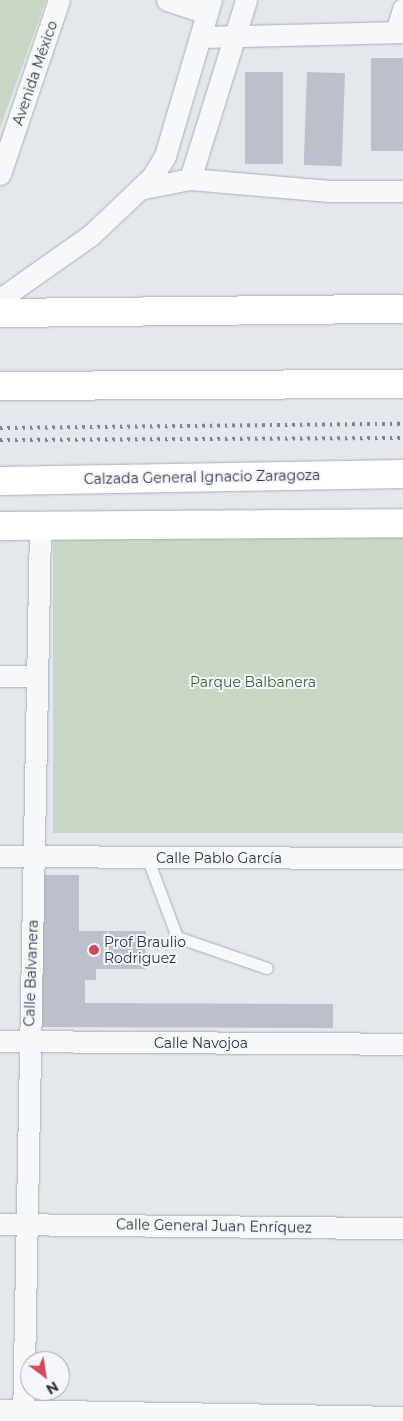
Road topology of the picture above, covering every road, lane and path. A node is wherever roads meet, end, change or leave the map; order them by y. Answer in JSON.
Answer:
{"nodes":[{"id":1,"x":59,"y":0,"type":"edge"},
{"id":2,"x":167,"y":0,"type":"edge"},
{"id":3,"x":246,"y":0,"type":"edge"},
{"id":4,"x":209,"y":7,"type":"edge"},
{"id":5,"x":403,"y":9,"type":"edge"},
{"id":6,"x":236,"y":32,"type":"junction"},
{"id":7,"x":399,"y":32,"type":"edge"},
{"id":8,"x":201,"y":37,"type":"junction"},
{"id":9,"x":0,"y":174,"type":"edge"},
{"id":10,"x":190,"y":180,"type":"junction"},
{"id":11,"x":144,"y":188,"type":"junction"},
{"id":12,"x":403,"y":191,"type":"edge"},
{"id":13,"x":0,"y":299,"type":"edge"},
{"id":14,"x":403,"y":309,"type":"edge"},
{"id":15,"x":0,"y":313,"type":"edge"},
{"id":16,"x":403,"y":384,"type":"edge"},
{"id":17,"x":0,"y":386,"type":"edge"},
{"id":18,"x":403,"y":474,"type":"edge"},
{"id":19,"x":0,"y":481,"type":"edge"},
{"id":20,"x":403,"y":524,"type":"edge"},
{"id":21,"x":0,"y":526,"type":"edge"},
{"id":22,"x":40,"y":526,"type":"junction"},
{"id":23,"x":0,"y":676,"type":"edge"},
{"id":24,"x":37,"y":676,"type":"junction"},
{"id":25,"x":0,"y":856,"type":"edge"},
{"id":26,"x":34,"y":856,"type":"junction"},
{"id":27,"x":147,"y":857,"type":"junction"},
{"id":28,"x":403,"y":858,"type":"edge"},
{"id":29,"x":267,"y":968,"type":"dead end"},
{"id":30,"x":0,"y":1041,"type":"edge"},
{"id":31,"x":29,"y":1041,"type":"junction"},
{"id":32,"x":403,"y":1044,"type":"edge"},
{"id":33,"x":0,"y":1224,"type":"edge"},
{"id":34,"x":24,"y":1224,"type":"junction"},
{"id":35,"x":403,"y":1228,"type":"edge"},
{"id":36,"x":0,"y":1410,"type":"edge"},
{"id":37,"x":23,"y":1416,"type":"edge"},
{"id":38,"x":403,"y":1417,"type":"edge"}],
"edges":[{"from":1,"to":9,"type":"street","name":"Avenida México"},
{"from":2,"to":4,"type":"street"},
{"from":3,"to":6,"type":"street"},
{"from":4,"to":8,"type":"street"},
{"from":5,"to":7,"type":"street"},
{"from":6,"to":7,"type":"street"},
{"from":6,"to":8,"type":"street"},
{"from":6,"to":10,"type":"street"},
{"from":8,"to":11,"type":"street"},
{"from":10,"to":11,"type":"street"},
{"from":10,"to":12,"type":"street"},
{"from":11,"to":13,"type":"street"},
{"from":14,"to":15,"type":"main road"},
{"from":16,"to":17,"type":"main road"},
{"from":18,"to":19,"type":"main road","name":"Calzada General Ignacio Zaragoza"},
{"from":20,"to":22,"type":"main road"},
{"from":21,"to":22,"type":"main road"},
{"from":22,"to":24,"type":"street","name":"Calle Balvanera"},
{"from":23,"to":24,"type":"street"},
{"from":24,"to":26,"type":"street","name":"Calle Balvanera"},
{"from":25,"to":26,"type":"street","name":"Calle Pablo García"},
{"from":26,"to":27,"type":"street","name":"Calle Pablo García"},
{"from":26,"to":31,"type":"street","name":"Calle Balvanera"},
{"from":27,"to":28,"type":"street","name":"Calle Pablo García"},
{"from":27,"to":29,"type":"lane"},
{"from":30,"to":31,"type":"street","name":"Calle Navojoa"},
{"from":31,"to":32,"type":"street","name":"Calle Navojoa"},
{"from":31,"to":34,"type":"street","name":"Calle Balvanera"},
{"from":33,"to":34,"type":"street","name":"Calle General Juan Enríquez"},
{"from":34,"to":35,"type":"street","name":"Calle General Juan Enríquez"},
{"from":34,"to":37,"type":"street","name":"Calle Balvanera"},
{"from":36,"to":37,"type":"street"},
{"from":37,"to":38,"type":"street"}]}
